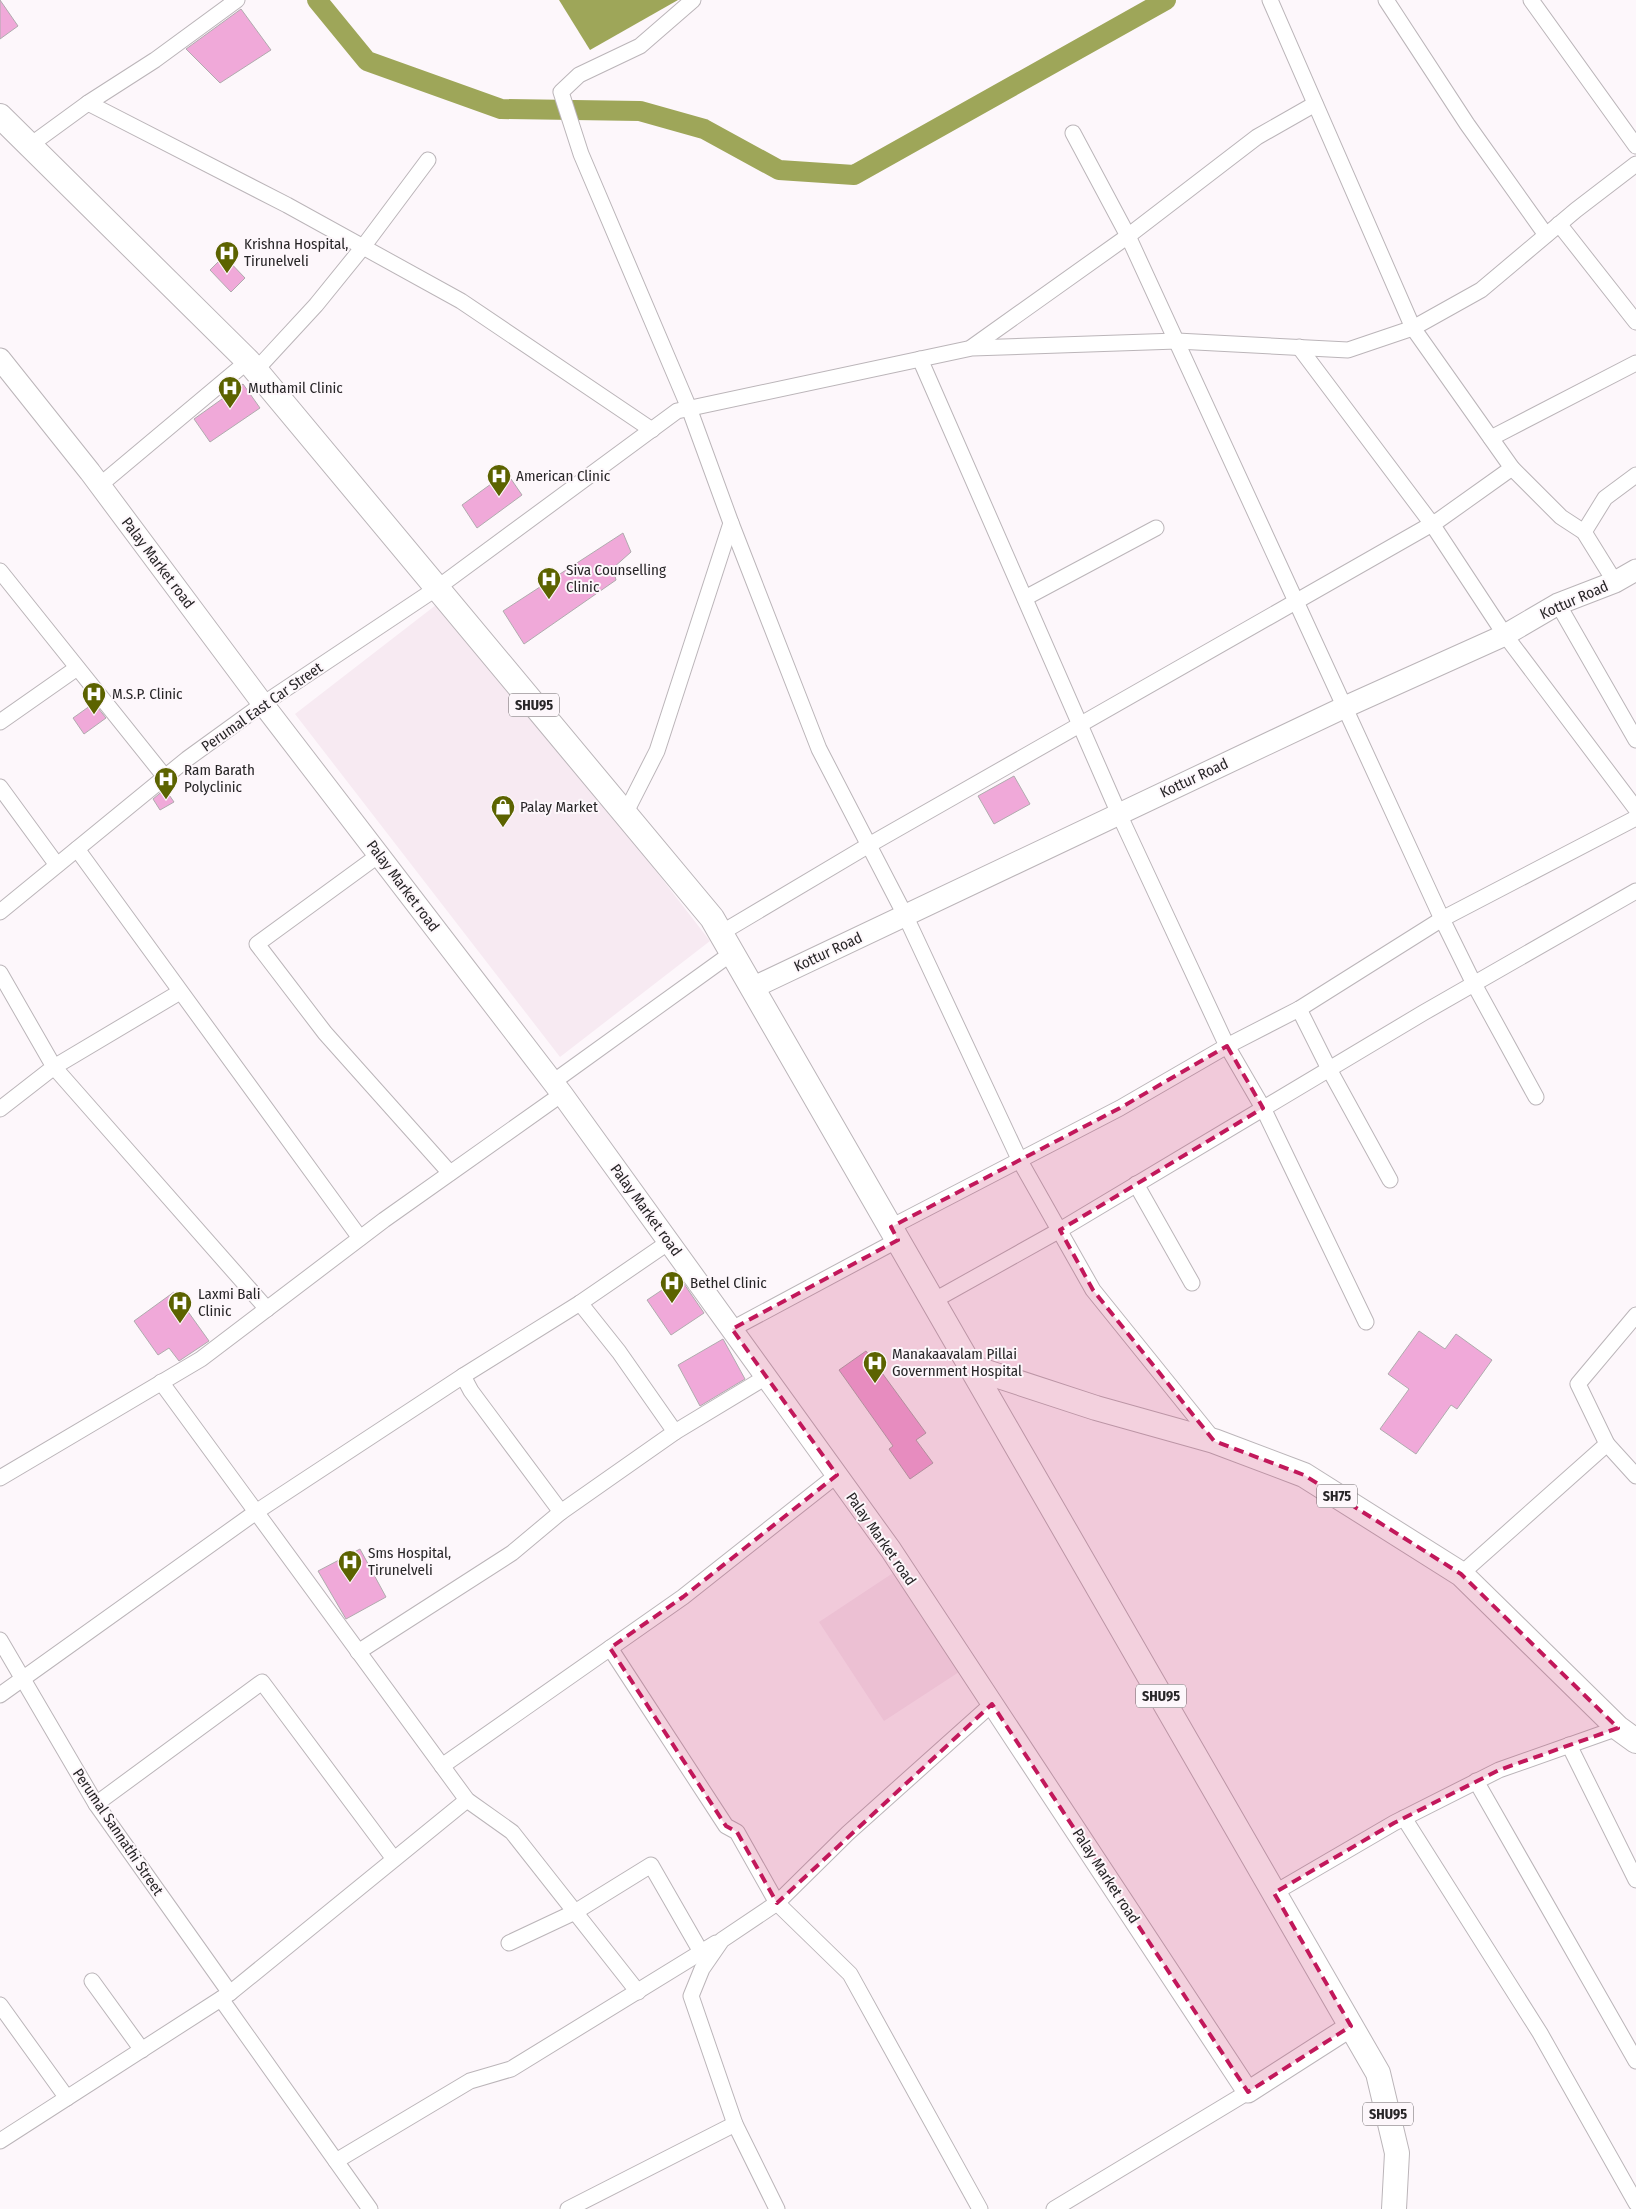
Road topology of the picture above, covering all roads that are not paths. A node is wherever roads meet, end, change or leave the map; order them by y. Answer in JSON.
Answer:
{"nodes":[{"id":1,"x":237,"y":0,"type":"edge"},
{"id":2,"x":693,"y":0,"type":"edge"},
{"id":3,"x":1270,"y":0,"type":"edge"},
{"id":4,"x":1386,"y":0,"type":"edge"},
{"id":5,"x":1531,"y":0,"type":"edge"},
{"id":6,"x":88,"y":103,"type":"junction"},
{"id":7,"x":1315,"y":104,"type":"junction"},
{"id":8,"x":0,"y":116,"type":"edge"},
{"id":9,"x":1073,"y":133,"type":"dead end"},
{"id":10,"x":29,"y":146,"type":"junction"},
{"id":11,"x":1636,"y":146,"type":"edge"},
{"id":12,"x":428,"y":160,"type":"dead end"},
{"id":13,"x":1636,"y":164,"type":"edge"},
{"id":14,"x":1559,"y":224,"type":"junction"},
{"id":15,"x":1128,"y":236,"type":"junction"},
{"id":16,"x":1546,"y":236,"type":"junction"},
{"id":17,"x":363,"y":247,"type":"junction"},
{"id":18,"x":1636,"y":322,"type":"edge"},
{"id":19,"x":1413,"y":328,"type":"junction"},
{"id":20,"x":1177,"y":341,"type":"junction"},
{"id":21,"x":1299,"y":347,"type":"junction"},
{"id":22,"x":972,"y":348,"type":"junction"},
{"id":23,"x":0,"y":359,"type":"edge"},
{"id":24,"x":920,"y":359,"type":"junction"},
{"id":25,"x":1636,"y":363,"type":"edge"},
{"id":26,"x":252,"y":365,"type":"junction"},
{"id":27,"x":689,"y":408,"type":"junction"},
{"id":28,"x":652,"y":430,"type":"junction"},
{"id":29,"x":1491,"y":438,"type":"junction"},
{"id":30,"x":1512,"y":468,"type":"junction"},
{"id":31,"x":1636,"y":475,"type":"edge"},
{"id":32,"x":100,"y":485,"type":"junction"},
{"id":33,"x":731,"y":523,"type":"junction"},
{"id":34,"x":1432,"y":524,"type":"junction"},
{"id":35,"x":1156,"y":528,"type":"dead end"},
{"id":36,"x":1584,"y":532,"type":"junction"},
{"id":37,"x":1636,"y":570,"type":"edge"},
{"id":38,"x":0,"y":571,"type":"edge"},
{"id":39,"x":1615,"y":582,"type":"junction"},
{"id":40,"x":437,"y":588,"type":"junction"},
{"id":41,"x":1025,"y":598,"type":"junction"},
{"id":42,"x":1296,"y":601,"type":"junction"},
{"id":43,"x":1558,"y":604,"type":"junction"},
{"id":44,"x":1505,"y":635,"type":"junction"},
{"id":45,"x":77,"y":668,"type":"junction"},
{"id":46,"x":263,"y":704,"type":"junction"},
{"id":47,"x":1345,"y":706,"type":"junction"},
{"id":48,"x":0,"y":722,"type":"edge"},
{"id":49,"x":1080,"y":725,"type":"junction"},
{"id":50,"x":1636,"y":740,"type":"edge"},
{"id":51,"x":165,"y":777,"type":"junction"},
{"id":52,"x":0,"y":787,"type":"edge"},
{"id":53,"x":1636,"y":809,"type":"edge"},
{"id":54,"x":626,"y":814,"type":"junction"},
{"id":55,"x":1119,"y":814,"type":"junction"},
{"id":56,"x":1636,"y":818,"type":"edge"},
{"id":57,"x":869,"y":845,"type":"junction"},
{"id":58,"x":77,"y":849,"type":"junction"},
{"id":59,"x":379,"y":855,"type":"junction"},
{"id":60,"x":57,"y":865,"type":"junction"},
{"id":61,"x":1636,"y":891,"type":"edge"},
{"id":62,"x":0,"y":912,"type":"edge"},
{"id":63,"x":905,"y":915,"type":"junction"},
{"id":64,"x":1442,"y":919,"type":"junction"},
{"id":65,"x":721,"y":933,"type":"junction"},
{"id":66,"x":732,"y":953,"type":"junction"},
{"id":67,"x":0,"y":973,"type":"edge"},
{"id":68,"x":1474,"y":984,"type":"junction"},
{"id":69,"x":752,"y":988,"type":"junction"},
{"id":70,"x":180,"y":992,"type":"junction"},
{"id":71,"x":1299,"y":1009,"type":"junction"},
{"id":72,"x":1227,"y":1046,"type":"junction"},
{"id":73,"x":54,"y":1067,"type":"junction"},
{"id":74,"x":1329,"y":1069,"type":"junction"},
{"id":75,"x":558,"y":1088,"type":"junction"},
{"id":76,"x":1536,"y":1097,"type":"dead end"},
{"id":77,"x":1263,"y":1108,"type":"junction"},
{"id":78,"x":0,"y":1109,"type":"edge"},
{"id":79,"x":1020,"y":1161,"type":"junction"},
{"id":80,"x":450,"y":1173,"type":"junction"},
{"id":81,"x":1390,"y":1180,"type":"dead end"},
{"id":82,"x":1136,"y":1184,"type":"junction"},
{"id":83,"x":1060,"y":1230,"type":"junction"},
{"id":84,"x":894,"y":1234,"type":"junction"},
{"id":85,"x":360,"y":1238,"type":"junction"},
{"id":86,"x":669,"y":1242,"type":"junction"},
{"id":87,"x":1192,"y":1283,"type":"dead end"},
{"id":88,"x":933,"y":1301,"type":"junction"},
{"id":89,"x":580,"y":1303,"type":"junction"},
{"id":90,"x":267,"y":1309,"type":"junction"},
{"id":91,"x":1636,"y":1316,"type":"edge"},
{"id":92,"x":1366,"y":1322,"type":"dead end"},
{"id":93,"x":732,"y":1330,"type":"junction"},
{"id":94,"x":971,"y":1367,"type":"junction"},
{"id":95,"x":463,"y":1376,"type":"junction"},
{"id":96,"x":766,"y":1377,"type":"junction"},
{"id":97,"x":162,"y":1382,"type":"junction"},
{"id":98,"x":675,"y":1432,"type":"junction"},
{"id":99,"x":1214,"y":1441,"type":"junction"},
{"id":100,"x":1607,"y":1444,"type":"junction"},
{"id":101,"x":837,"y":1475,"type":"junction"},
{"id":102,"x":1636,"y":1476,"type":"edge"},
{"id":103,"x":0,"y":1478,"type":"edge"},
{"id":104,"x":256,"y":1512,"type":"junction"},
{"id":105,"x":561,"y":1512,"type":"junction"},
{"id":106,"x":1462,"y":1574,"type":"junction"},
{"id":107,"x":0,"y":1640,"type":"edge"},
{"id":108,"x":610,"y":1648,"type":"junction"},
{"id":109,"x":358,"y":1652,"type":"junction"},
{"id":110,"x":22,"y":1678,"type":"junction"},
{"id":111,"x":0,"y":1695,"type":"edge"},
{"id":112,"x":992,"y":1704,"type":"junction"},
{"id":113,"x":1627,"y":1734,"type":"edge"},
{"id":114,"x":1569,"y":1745,"type":"junction"},
{"id":115,"x":442,"y":1766,"type":"junction"},
{"id":116,"x":1476,"y":1781,"type":"junction"},
{"id":117,"x":467,"y":1800,"type":"junction"},
{"id":118,"x":96,"y":1804,"type":"junction"},
{"id":119,"x":1404,"y":1818,"type":"junction"},
{"id":120,"x":394,"y":1859,"type":"junction"},
{"id":121,"x":1636,"y":1880,"type":"edge"},
{"id":122,"x":1274,"y":1893,"type":"junction"},
{"id":123,"x":777,"y":1903,"type":"junction"},
{"id":124,"x":575,"y":1912,"type":"junction"},
{"id":125,"x":722,"y":1940,"type":"junction"},
{"id":126,"x":509,"y":1943,"type":"dead end"},
{"id":127,"x":701,"y":1952,"type":"junction"},
{"id":128,"x":92,"y":1981,"type":"dead end"},
{"id":129,"x":638,"y":1992,"type":"junction"},
{"id":130,"x":226,"y":1996,"type":"junction"},
{"id":131,"x":0,"y":2005,"type":"edge"},
{"id":132,"x":1351,"y":2026,"type":"junction"},
{"id":133,"x":142,"y":2050,"type":"junction"},
{"id":134,"x":1636,"y":2061,"type":"edge"},
{"id":135,"x":1248,"y":2092,"type":"junction"},
{"id":136,"x":67,"y":2098,"type":"junction"},
{"id":137,"x":735,"y":2124,"type":"junction"},
{"id":138,"x":0,"y":2141,"type":"edge"},
{"id":139,"x":336,"y":2161,"type":"junction"},
{"id":140,"x":1636,"y":2203,"type":"edge"},
{"id":141,"x":370,"y":2209,"type":"edge"},
{"id":142,"x":568,"y":2209,"type":"edge"},
{"id":143,"x":777,"y":2209,"type":"edge"},
{"id":144,"x":980,"y":2209,"type":"edge"},
{"id":145,"x":1054,"y":2209,"type":"edge"},
{"id":146,"x":1394,"y":2209,"type":"edge"}],
"edges":[{"from":1,"to":6,"type":"street"},
{"from":2,"to":27,"type":"street"},
{"from":3,"to":7,"type":"street"},
{"from":4,"to":16,"type":"street"},
{"from":5,"to":11,"type":"street"},
{"from":6,"to":10,"type":"street"},
{"from":6,"to":17,"type":"street"},
{"from":7,"to":15,"type":"street"},
{"from":7,"to":19,"type":"street"},
{"from":8,"to":10,"type":"main road","number":"SHU95"},
{"from":9,"to":15,"type":"street"},
{"from":10,"to":26,"type":"main road","number":"SHU95"},
{"from":12,"to":17,"type":"street"},
{"from":13,"to":14,"type":"street"},
{"from":14,"to":16,"type":"street"},
{"from":14,"to":18,"type":"street"},
{"from":15,"to":20,"type":"street"},
{"from":15,"to":22,"type":"street"},
{"from":16,"to":19,"type":"street"},
{"from":17,"to":26,"type":"street"},
{"from":17,"to":28,"type":"street"},
{"from":19,"to":21,"type":"street"},
{"from":19,"to":29,"type":"street"},
{"from":20,"to":21,"type":"street"},
{"from":20,"to":22,"type":"street"},
{"from":20,"to":42,"type":"street"},
{"from":21,"to":34,"type":"street"},
{"from":22,"to":24,"type":"street","name":"Perumal East Car Street"},
{"from":23,"to":32,"type":"street","name":"Palay Market road"},
{"from":24,"to":27,"type":"street","name":"Perumal East Car Street"},
{"from":24,"to":41,"type":"street"},
{"from":25,"to":29,"type":"street"},
{"from":26,"to":32,"type":"street"},
{"from":26,"to":40,"type":"main road","number":"SHU95"},
{"from":27,"to":28,"type":"street","name":"Perumal East Car Street"},
{"from":27,"to":33,"type":"street"},
{"from":28,"to":40,"type":"street","name":"Perumal East Car Street"},
{"from":29,"to":30,"type":"street"},
{"from":30,"to":34,"type":"street"},
{"from":30,"to":36,"type":"street"},
{"from":31,"to":36,"type":"street"},
{"from":32,"to":46,"type":"street","name":"Palay Market road"},
{"from":33,"to":54,"type":"street"},
{"from":33,"to":57,"type":"street"},
{"from":34,"to":42,"type":"street"},
{"from":34,"to":44,"type":"street"},
{"from":35,"to":41,"type":"street"},
{"from":36,"to":39,"type":"street"},
{"from":37,"to":39,"type":"street","name":"Kottur Road"},
{"from":38,"to":45,"type":"street"},
{"from":39,"to":43,"type":"street","name":"Kottur Road"},
{"from":40,"to":46,"type":"street","name":"Perumal East Car Street"},
{"from":40,"to":54,"type":"main road","number":"SHU95"},
{"from":41,"to":49,"type":"street"},
{"from":42,"to":47,"type":"street"},
{"from":42,"to":49,"type":"street"},
{"from":43,"to":44,"type":"street","name":"Kottur Road"},
{"from":43,"to":50,"type":"street"},
{"from":44,"to":47,"type":"street","name":"Kottur Road"},
{"from":44,"to":53,"type":"street"},
{"from":45,"to":48,"type":"street"},
{"from":45,"to":51,"type":"street"},
{"from":46,"to":51,"type":"street","name":"Perumal East Car Street"},
{"from":46,"to":59,"type":"street","name":"Palay Market road"},
{"from":47,"to":55,"type":"street","name":"Kottur Road"},
{"from":47,"to":64,"type":"street"},
{"from":49,"to":55,"type":"street"},
{"from":49,"to":57,"type":"street"},
{"from":51,"to":58,"type":"street","name":"Perumal East Car Street"},
{"from":52,"to":60,"type":"street"},
{"from":54,"to":65,"type":"main road","number":"SHU95"},
{"from":55,"to":63,"type":"street","name":"Kottur Road"},
{"from":55,"to":72,"type":"street"},
{"from":56,"to":64,"type":"street"},
{"from":57,"to":63,"type":"street"},
{"from":57,"to":65,"type":"street"},
{"from":58,"to":60,"type":"street","name":"Perumal East Car Street"},
{"from":58,"to":70,"type":"street"},
{"from":59,"to":75,"type":"street","name":"Palay Market road"},
{"from":59,"to":80,"type":"street"},
{"from":60,"to":62,"type":"street","name":"Perumal East Car Street"},
{"from":61,"to":68,"type":"street"},
{"from":63,"to":69,"type":"street","name":"Kottur Road"},
{"from":63,"to":79,"type":"street"},
{"from":64,"to":68,"type":"street"},
{"from":64,"to":71,"type":"street"},
{"from":65,"to":66,"type":"main road","number":"SHU95"},
{"from":66,"to":69,"type":"main road","number":"SHU95"},
{"from":66,"to":75,"type":"street"},
{"from":67,"to":73,"type":"street"},
{"from":68,"to":74,"type":"street"},
{"from":68,"to":76,"type":"street"},
{"from":69,"to":84,"type":"main road","number":"SHU95"},
{"from":70,"to":73,"type":"street"},
{"from":70,"to":85,"type":"street"},
{"from":71,"to":72,"type":"street"},
{"from":71,"to":74,"type":"street"},
{"from":72,"to":77,"type":"street"},
{"from":72,"to":79,"type":"street"},
{"from":73,"to":78,"type":"street"},
{"from":73,"to":90,"type":"street"},
{"from":74,"to":77,"type":"street"},
{"from":74,"to":81,"type":"street"},
{"from":75,"to":80,"type":"street"},
{"from":75,"to":86,"type":"street","name":"Palay Market road"},
{"from":77,"to":82,"type":"street"},
{"from":77,"to":92,"type":"street"},
{"from":79,"to":83,"type":"street"},
{"from":79,"to":84,"type":"street"},
{"from":80,"to":85,"type":"street"},
{"from":82,"to":83,"type":"street"},
{"from":82,"to":87,"type":"street"},
{"from":83,"to":88,"type":"street"},
{"from":83,"to":99,"type":"street"},
{"from":84,"to":88,"type":"main road","number":"SHU95"},
{"from":84,"to":93,"type":"street"},
{"from":85,"to":90,"type":"street"},
{"from":86,"to":89,"type":"street"},
{"from":86,"to":93,"type":"street","name":"Palay Market road"},
{"from":88,"to":94,"type":"main road","number":"SHU95"},
{"from":89,"to":95,"type":"street"},
{"from":89,"to":98,"type":"street"},
{"from":90,"to":97,"type":"street"},
{"from":91,"to":100,"type":"street"},
{"from":93,"to":96,"type":"street","name":"Palay Market road"},
{"from":94,"to":99,"type":"main road","number":"SH75"},
{"from":94,"to":122,"type":"main road","number":"SHU95"},
{"from":95,"to":104,"type":"street"},
{"from":95,"to":105,"type":"street"},
{"from":96,"to":98,"type":"street"},
{"from":96,"to":101,"type":"street","name":"Palay Market road"},
{"from":97,"to":103,"type":"street"},
{"from":97,"to":104,"type":"street"},
{"from":98,"to":105,"type":"street"},
{"from":99,"to":106,"type":"main road","number":"SH75"},
{"from":100,"to":102,"type":"street"},
{"from":100,"to":106,"type":"street"},
{"from":101,"to":108,"type":"street"},
{"from":101,"to":112,"type":"street","name":"Palay Market road"},
{"from":104,"to":109,"type":"street"},
{"from":104,"to":110,"type":"street"},
{"from":105,"to":109,"type":"street"},
{"from":106,"to":113,"type":"main road","number":"SH75"},
{"from":107,"to":110,"type":"street","name":"Perumal Sannathi Street"},
{"from":108,"to":115,"type":"street"},
{"from":108,"to":123,"type":"street"},
{"from":109,"to":115,"type":"street"},
{"from":110,"to":111,"type":"street"},
{"from":110,"to":118,"type":"street","name":"Perumal Sannathi Street"},
{"from":112,"to":123,"type":"street"},
{"from":112,"to":135,"type":"street","name":"Palay Market road"},
{"from":113,"to":114,"type":"street"},
{"from":114,"to":116,"type":"street"},
{"from":114,"to":121,"type":"street"},
{"from":115,"to":117,"type":"street"},
{"from":116,"to":119,"type":"street"},
{"from":116,"to":134,"type":"street"},
{"from":117,"to":120,"type":"street"},
{"from":117,"to":124,"type":"street"},
{"from":118,"to":120,"type":"street"},
{"from":118,"to":130,"type":"street","name":"Perumal Sannathi Street"},
{"from":119,"to":122,"type":"street"},
{"from":119,"to":140,"type":"street"},
{"from":120,"to":130,"type":"street"},
{"from":122,"to":132,"type":"main road","number":"SHU95"},
{"from":123,"to":125,"type":"street"},
{"from":123,"to":144,"type":"street"},
{"from":124,"to":126,"type":"street"},
{"from":124,"to":127,"type":"street"},
{"from":124,"to":129,"type":"street"},
{"from":125,"to":127,"type":"street"},
{"from":125,"to":137,"type":"street"},
{"from":127,"to":129,"type":"street"},
{"from":128,"to":133,"type":"street"},
{"from":129,"to":139,"type":"street"},
{"from":130,"to":133,"type":"street"},
{"from":130,"to":139,"type":"street","name":"Perumal Sannathi Street"},
{"from":131,"to":136,"type":"street"},
{"from":132,"to":135,"type":"street"},
{"from":132,"to":146,"type":"main road","number":"SHU95"},
{"from":133,"to":136,"type":"street"},
{"from":135,"to":145,"type":"street"},
{"from":136,"to":138,"type":"street"},
{"from":137,"to":142,"type":"street"},
{"from":137,"to":143,"type":"street"},
{"from":139,"to":141,"type":"street","name":"Perumal Sannathi Street"}]}
